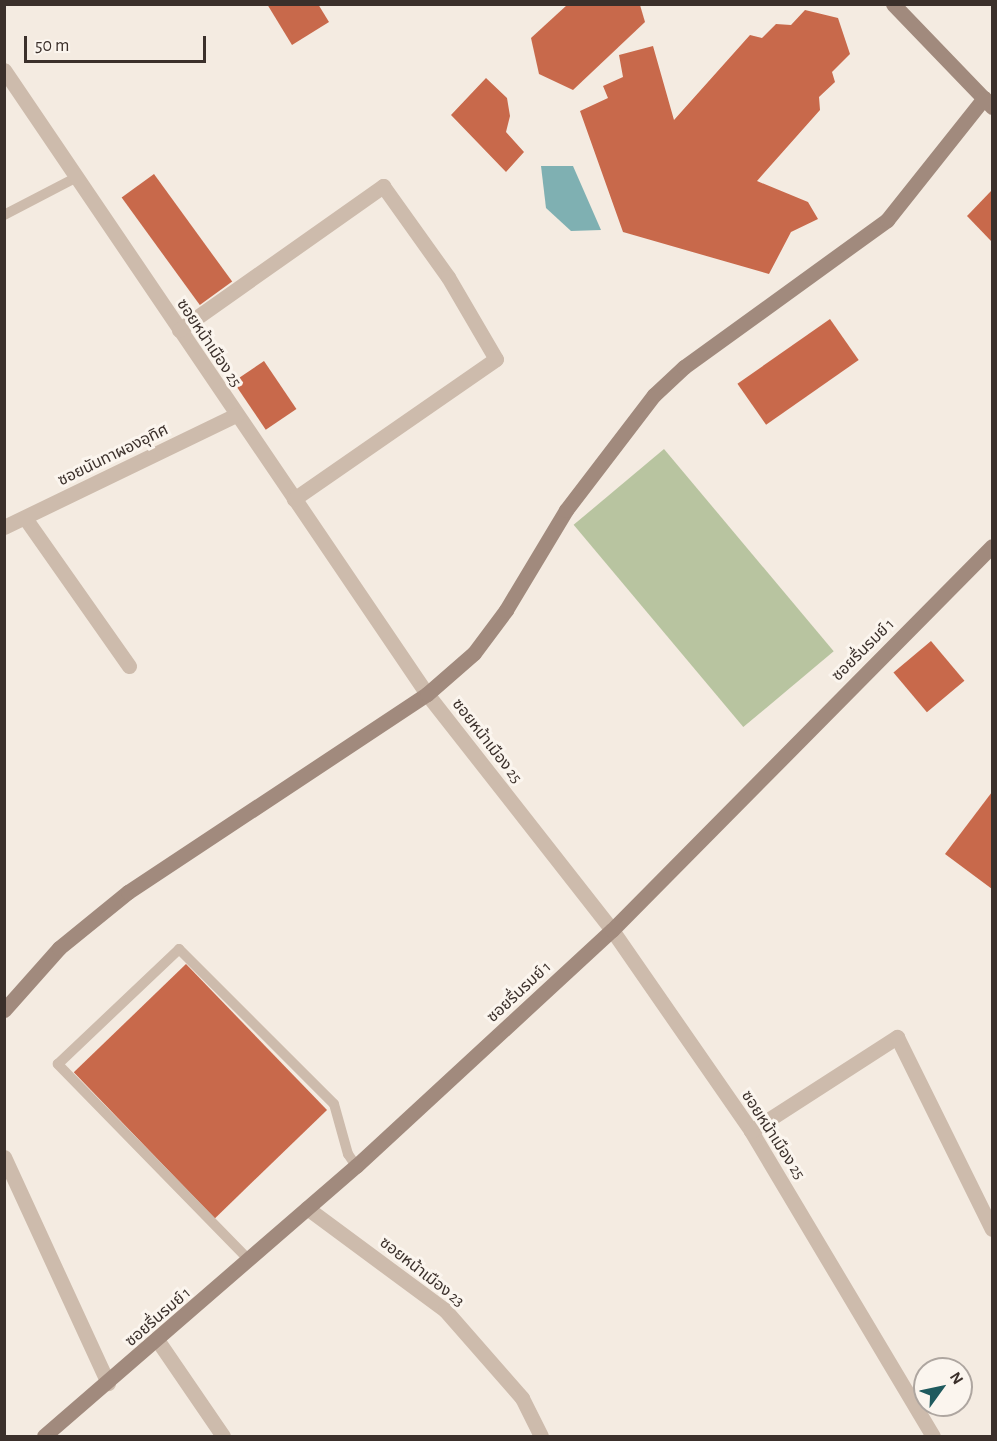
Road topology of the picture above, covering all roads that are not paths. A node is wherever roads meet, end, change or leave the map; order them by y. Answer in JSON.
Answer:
{"nodes":[{"id":1,"x":893,"y":4,"type":"edge"},
{"id":2,"x":4,"y":70,"type":"edge"},
{"id":3,"x":988,"y":102,"type":"edge"},
{"id":4,"x":75,"y":178,"type":"junction"},
{"id":5,"x":4,"y":215,"type":"edge"},
{"id":6,"x":179,"y":330,"type":"junction"},
{"id":7,"x":236,"y":415,"type":"junction"},
{"id":8,"x":294,"y":499,"type":"junction"},
{"id":9,"x":25,"y":518,"type":"junction"},
{"id":10,"x":4,"y":527,"type":"edge"},
{"id":11,"x":993,"y":546,"type":"edge"},
{"id":12,"x":129,"y":666,"type":"dead end"},
{"id":13,"x":427,"y":694,"type":"junction"},
{"id":14,"x":612,"y":930,"type":"junction"},
{"id":15,"x":4,"y":1010,"type":"edge"},
{"id":16,"x":751,"y":1131,"type":"junction"},
{"id":17,"x":4,"y":1157,"type":"edge"},
{"id":18,"x":356,"y":1166,"type":"junction"},
{"id":19,"x":308,"y":1208,"type":"junction"},
{"id":20,"x":993,"y":1229,"type":"edge"},
{"id":21,"x":249,"y":1260,"type":"junction"},
{"id":22,"x":158,"y":1341,"type":"junction"},
{"id":23,"x":108,"y":1383,"type":"junction"},
{"id":24,"x":44,"y":1437,"type":"edge"},
{"id":25,"x":223,"y":1437,"type":"edge"},
{"id":26,"x":541,"y":1437,"type":"edge"},
{"id":27,"x":933,"y":1437,"type":"edge"}],
"edges":[{"from":1,"to":3,"type":"street"},
{"from":2,"to":4,"type":"street","name":"ซอยหน้าเมือง 25"},
{"from":3,"to":13,"type":"street"},
{"from":4,"to":5,"type":"lane"},
{"from":4,"to":6,"type":"street","name":"ซอยหน้าเมือง 25"},
{"from":6,"to":7,"type":"street","name":"ซอยหน้าเมือง 25"},
{"from":6,"to":8,"type":"street"},
{"from":7,"to":8,"type":"street","name":"ซอยหน้าเมือง 25"},
{"from":7,"to":9,"type":"street","name":"ซอยนันทาผองอุทิศ"},
{"from":8,"to":13,"type":"street","name":"ซอยหน้าเมือง 25"},
{"from":9,"to":10,"type":"street","name":"ซอยนันทาผองอุทิศ"},
{"from":9,"to":12,"type":"street"},
{"from":11,"to":14,"type":"street","name":"ซอยรื่นรมย์ 1"},
{"from":13,"to":14,"type":"street","name":"ซอยหน้าเมือง 25"},
{"from":13,"to":15,"type":"street"},
{"from":14,"to":16,"type":"street","name":"ซอยหน้าเมือง 25"},
{"from":14,"to":18,"type":"street","name":"ซอยรื่นรมย์ 1"},
{"from":16,"to":20,"type":"street"},
{"from":16,"to":27,"type":"street","name":"ซอยหน้าเมือง 25"},
{"from":17,"to":23,"type":"street"},
{"from":18,"to":19,"type":"street","name":"ซอยรื่นรมย์ 1"},
{"from":18,"to":21,"type":"lane"},
{"from":19,"to":21,"type":"street","name":"ซอยรื่นรมย์ 1"},
{"from":19,"to":26,"type":"street","name":"ซอยหน้าเมือง 23"},
{"from":21,"to":22,"type":"street","name":"ซอยรื่นรมย์ 1"},
{"from":22,"to":23,"type":"street","name":"ซอยรื่นรมย์ 1"},
{"from":22,"to":25,"type":"street"},
{"from":23,"to":24,"type":"street","name":"ซอยรื่นรมย์ 1"}]}
